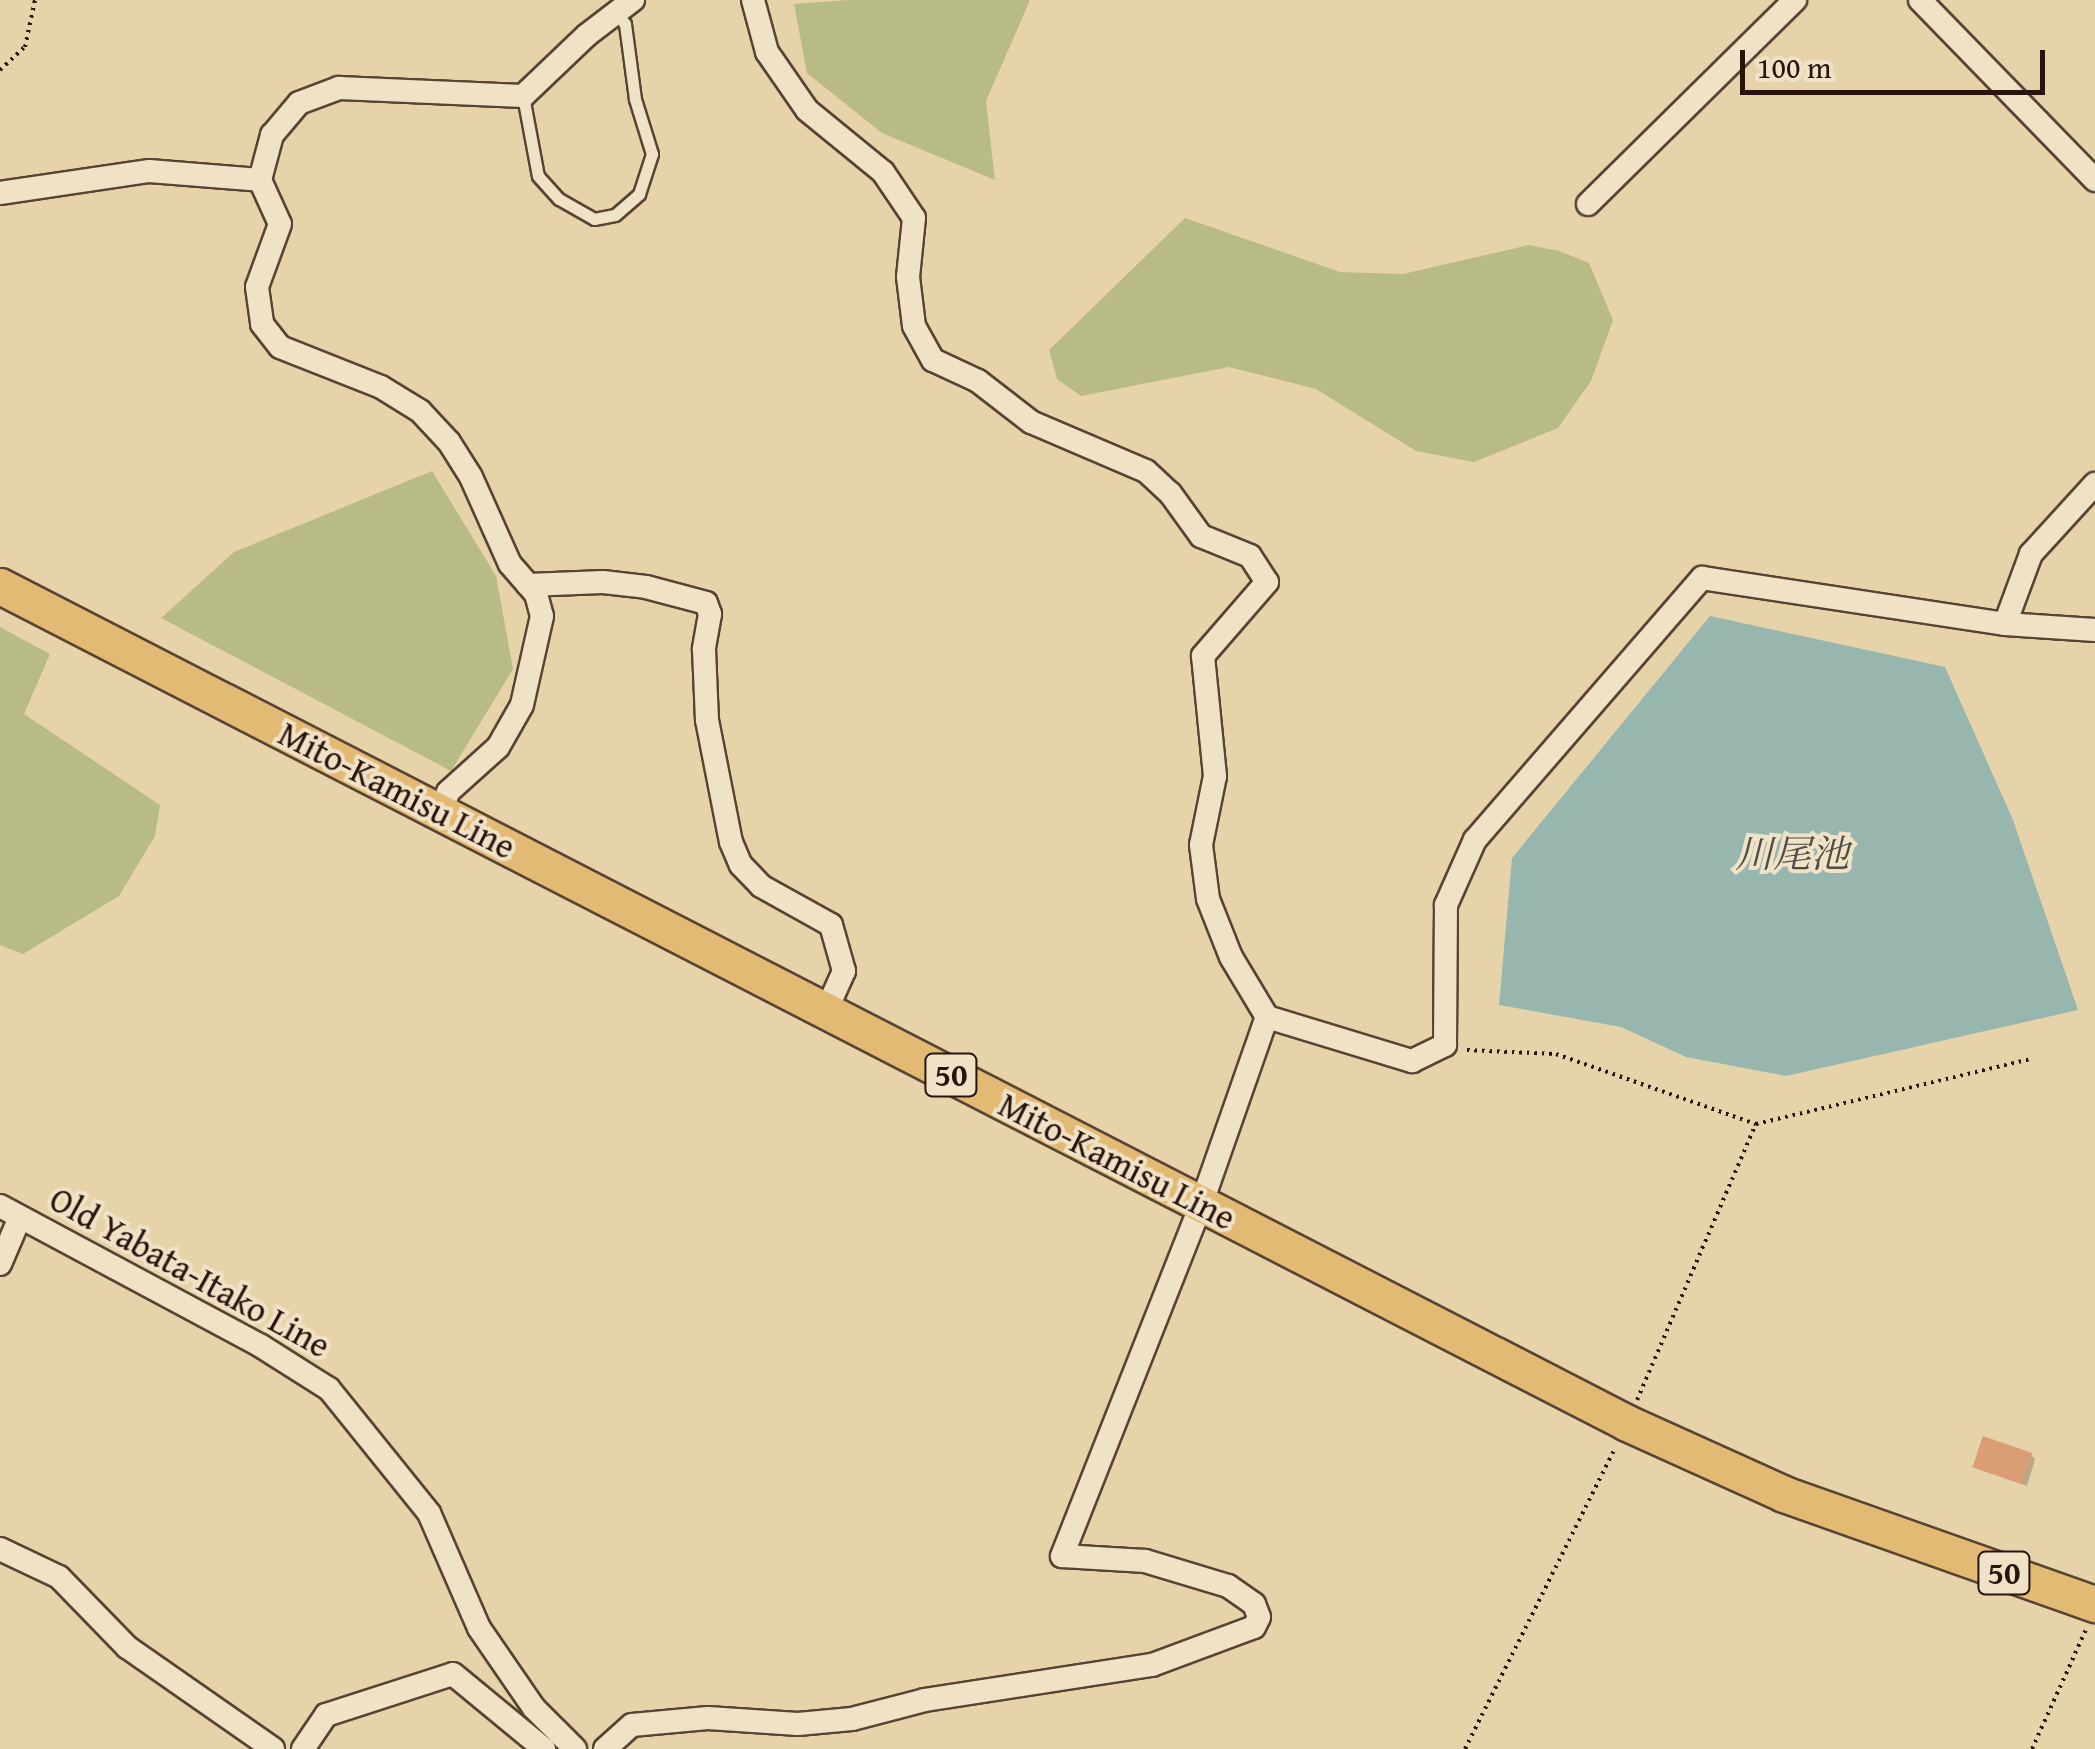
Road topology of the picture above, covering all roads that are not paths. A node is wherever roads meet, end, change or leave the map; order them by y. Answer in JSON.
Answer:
{"nodes":[{"id":1,"x":753,"y":0,"type":"edge"},
{"id":2,"x":1795,"y":0,"type":"edge"},
{"id":3,"x":1920,"y":0,"type":"edge"},
{"id":4,"x":624,"y":6,"type":"edge"},
{"id":5,"x":523,"y":96,"type":"junction"},
{"id":6,"x":260,"y":180,"type":"junction"},
{"id":7,"x":2095,"y":180,"type":"edge"},
{"id":8,"x":0,"y":194,"type":"edge"},
{"id":9,"x":1588,"y":204,"type":"dead end"},
{"id":10,"x":2095,"y":484,"type":"edge"},
{"id":11,"x":528,"y":585,"type":"junction"},
{"id":12,"x":0,"y":586,"type":"edge"},
{"id":13,"x":2005,"y":624,"type":"junction"},
{"id":14,"x":2095,"y":630,"type":"edge"},
{"id":15,"x":442,"y":813,"type":"junction"},
{"id":16,"x":826,"y":1011,"type":"junction"},
{"id":17,"x":1267,"y":1017,"type":"junction"},
{"id":18,"x":1201,"y":1205,"type":"junction"},
{"id":19,"x":10,"y":1212,"type":"edge"},
{"id":20,"x":0,"y":1264,"type":"edge"},
{"id":21,"x":0,"y":1549,"type":"edge"},
{"id":22,"x":2091,"y":1616,"type":"edge"},
{"id":23,"x":273,"y":1749,"type":"edge"},
{"id":24,"x":303,"y":1749,"type":"edge"},
{"id":25,"x":544,"y":1749,"type":"edge"},
{"id":26,"x":576,"y":1749,"type":"edge"},
{"id":27,"x":604,"y":1749,"type":"edge"}],
"edges":[{"from":1,"to":17,"type":"street"},
{"from":2,"to":9,"type":"street"},
{"from":3,"to":7,"type":"street"},
{"from":4,"to":5,"type":"street"},
{"from":4,"to":5,"type":"lane"},
{"from":5,"to":6,"type":"street"},
{"from":6,"to":8,"type":"street"},
{"from":6,"to":11,"type":"street"},
{"from":10,"to":13,"type":"street"},
{"from":11,"to":15,"type":"street"},
{"from":11,"to":16,"type":"street"},
{"from":12,"to":15,"type":"main road","name":"Mito-Kamisu Line","number":"50"},
{"from":13,"to":14,"type":"street"},
{"from":13,"to":17,"type":"street"},
{"from":15,"to":16,"type":"main road","name":"Mito-Kamisu Line","number":"50"},
{"from":16,"to":18,"type":"main road","name":"Mito-Kamisu Line","number":"50"},
{"from":17,"to":18,"type":"street"},
{"from":18,"to":22,"type":"main road","name":"Mito-Kamisu Line","number":"50"},
{"from":18,"to":27,"type":"street"},
{"from":19,"to":20,"type":"street"},
{"from":19,"to":26,"type":"street","name":"Old Yabata-Itako Line"},
{"from":21,"to":23,"type":"street"},
{"from":24,"to":25,"type":"street"}]}
